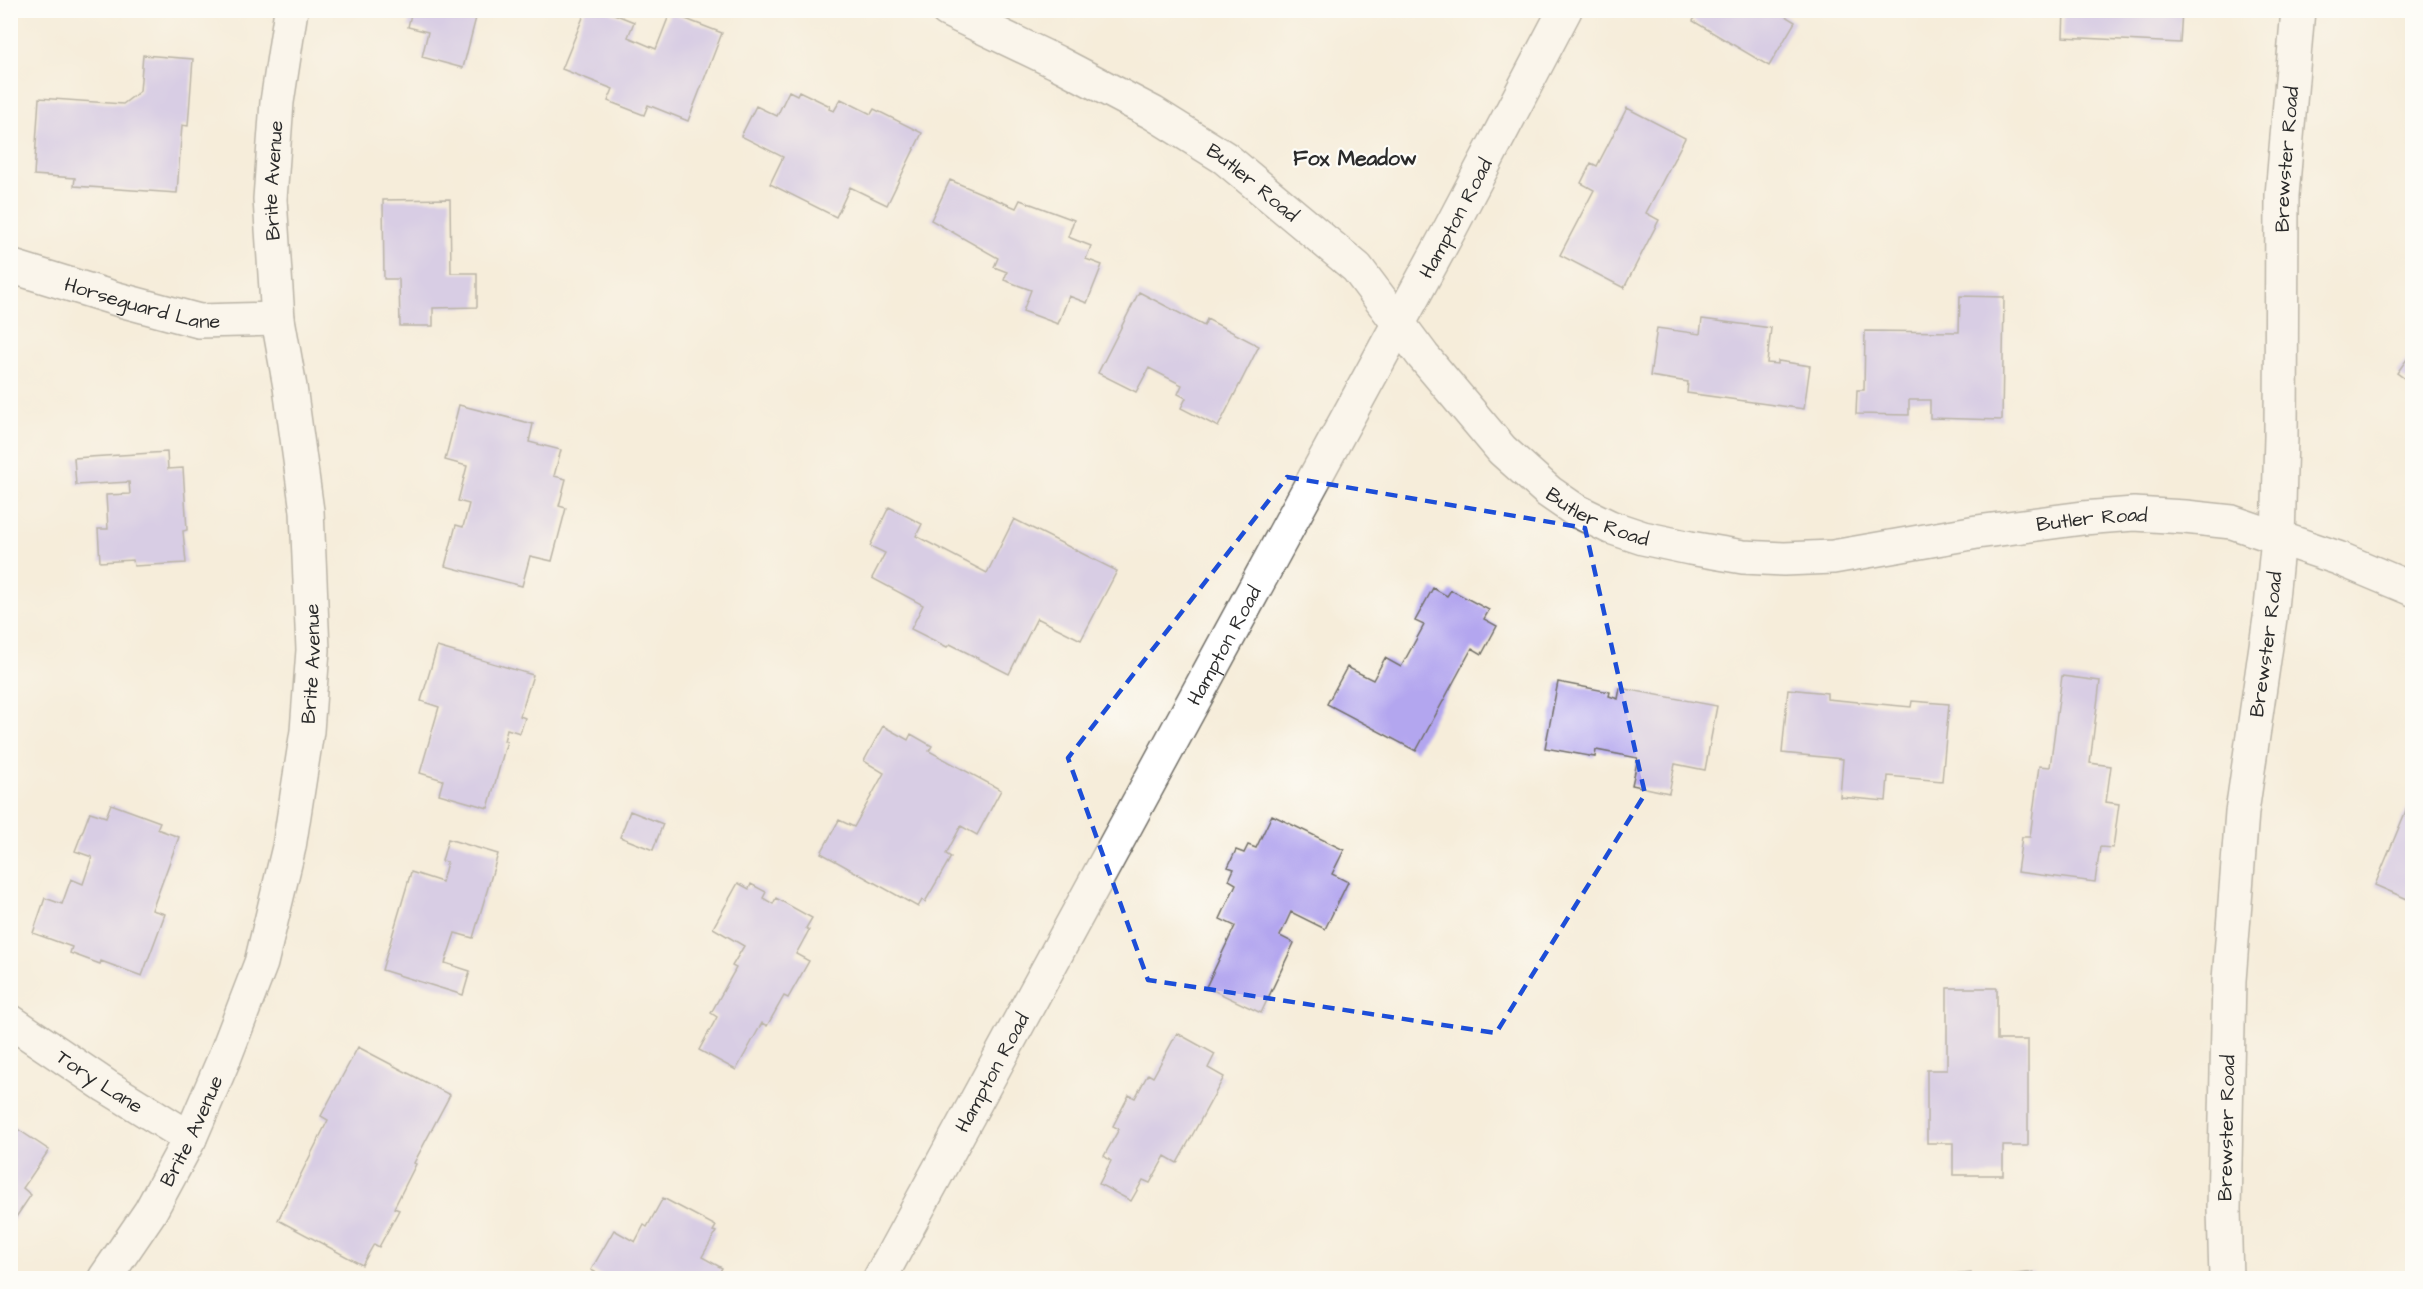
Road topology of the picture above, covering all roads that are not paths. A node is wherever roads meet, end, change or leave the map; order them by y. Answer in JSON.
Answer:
{"nodes":[{"id":1,"x":291,"y":10,"type":"edge"},
{"id":2,"x":947,"y":10,"type":"edge"},
{"id":3,"x":1565,"y":10,"type":"edge"},
{"id":4,"x":2298,"y":10,"type":"edge"},
{"id":5,"x":10,"y":266,"type":"edge"},
{"id":6,"x":278,"y":319,"type":"junction"},
{"id":7,"x":1398,"y":323,"type":"junction"},
{"id":8,"x":2278,"y":538,"type":"junction"},
{"id":9,"x":2412,"y":589,"type":"edge"},
{"id":10,"x":10,"y":1021,"type":"edge"},
{"id":11,"x":190,"y":1138,"type":"junction"},
{"id":12,"x":105,"y":1278,"type":"edge"},
{"id":13,"x":880,"y":1278,"type":"edge"},
{"id":14,"x":2226,"y":1278,"type":"edge"}],
"edges":[{"from":1,"to":6,"type":"street","name":"Brite Avenue"},
{"from":2,"to":7,"type":"street","name":"Butler Road"},
{"from":3,"to":7,"type":"street","name":"Hampton Road"},
{"from":4,"to":8,"type":"street","name":"Brewster Road"},
{"from":5,"to":6,"type":"street","name":"Horseguard Lane"},
{"from":6,"to":11,"type":"street","name":"Brite Avenue"},
{"from":7,"to":8,"type":"street","name":"Butler Road"},
{"from":7,"to":13,"type":"street","name":"Hampton Road"},
{"from":8,"to":9,"type":"street","name":"Butler Road"},
{"from":8,"to":14,"type":"street","name":"Brewster Road"},
{"from":10,"to":11,"type":"street","name":"Tory Lane"},
{"from":11,"to":12,"type":"street","name":"Brite Avenue"}]}
